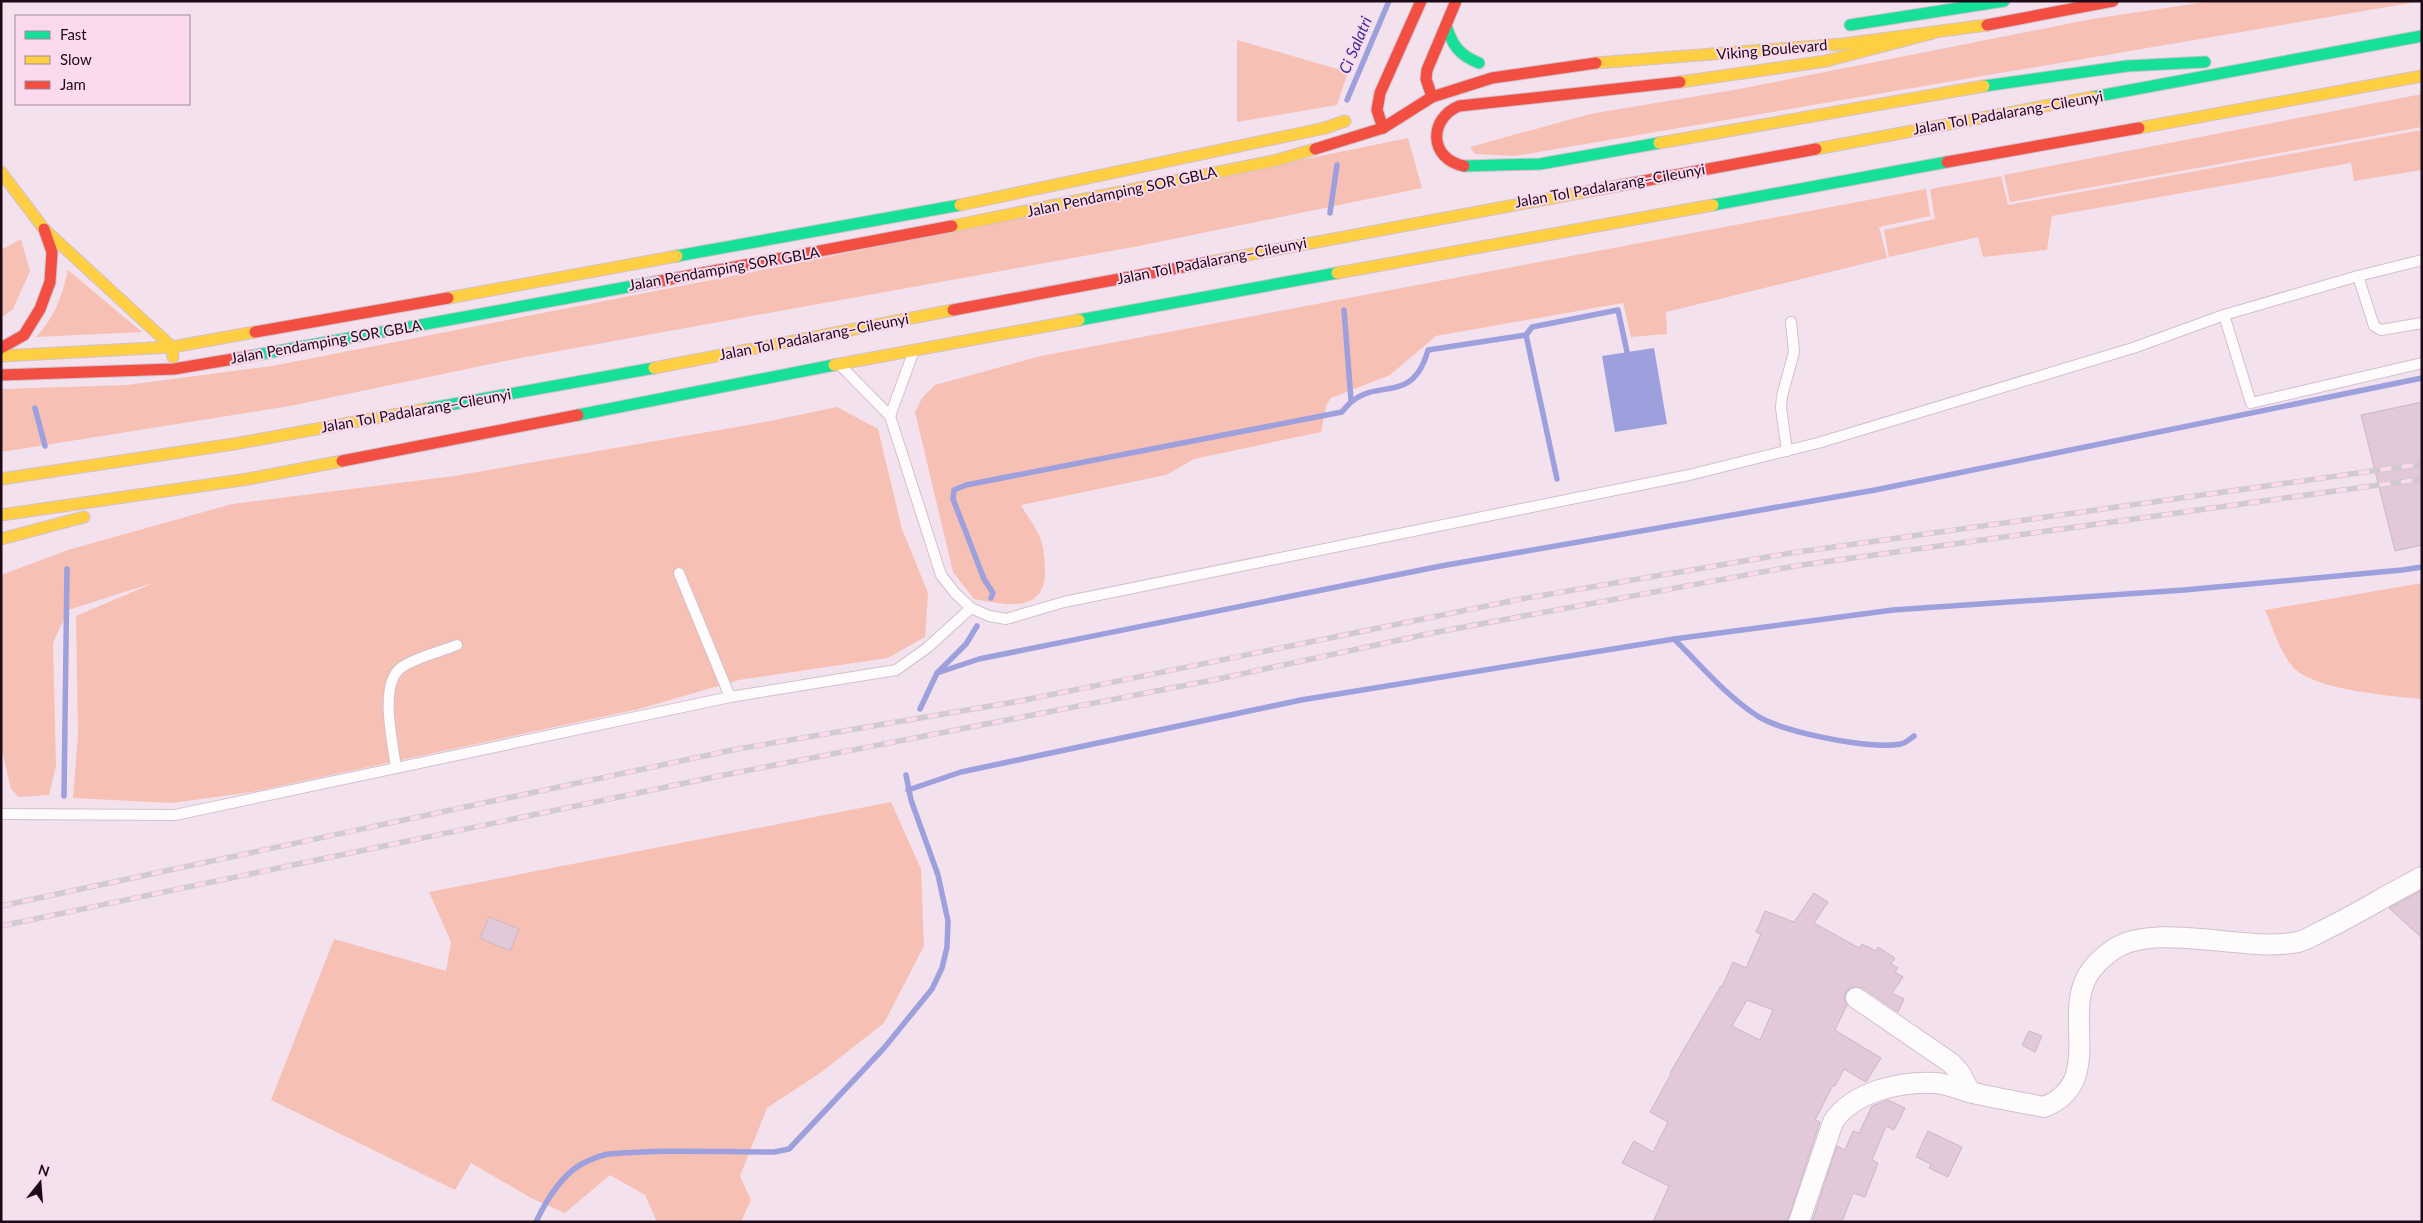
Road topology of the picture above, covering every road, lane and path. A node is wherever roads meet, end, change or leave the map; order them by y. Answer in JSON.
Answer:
{"nodes":[{"id":1,"x":1421,"y":1,"type":"edge"},
{"id":2,"x":1456,"y":1,"type":"edge"},
{"id":3,"x":2004,"y":1,"type":"edge"},
{"id":4,"x":2113,"y":1,"type":"edge"},
{"id":5,"x":1446,"y":25,"type":"junction"},
{"id":6,"x":1837,"y":27,"type":"dead end"},
{"id":7,"x":1933,"y":33,"type":"junction"},
{"id":8,"x":2422,"y":36,"type":"edge"},
{"id":9,"x":2308,"y":62,"type":"junction"},
{"id":10,"x":1463,"y":67,"type":"dead end"},
{"id":11,"x":1441,"y":74,"type":"dead end"},
{"id":12,"x":2422,"y":76,"type":"edge"},
{"id":13,"x":1422,"y":82,"type":"junction"},
{"id":14,"x":2312,"y":82,"type":"dead end"},
{"id":15,"x":2314,"y":96,"type":"junction"},
{"id":16,"x":1432,"y":97,"type":"junction"},
{"id":17,"x":1394,"y":100,"type":"dead end"},
{"id":18,"x":1369,"y":113,"type":"junction"},
{"id":19,"x":1383,"y":128,"type":"junction"},
{"id":20,"x":1,"y":172,"type":"edge"},
{"id":21,"x":44,"y":229,"type":"junction"},
{"id":22,"x":2422,"y":260,"type":"edge"},
{"id":23,"x":2358,"y":276,"type":"junction"},
{"id":24,"x":2224,"y":315,"type":"junction"},
{"id":25,"x":1791,"y":322,"type":"dead end"},
{"id":26,"x":2422,"y":323,"type":"edge"},
{"id":27,"x":172,"y":347,"type":"junction"},
{"id":28,"x":1,"y":348,"type":"edge"},
{"id":29,"x":914,"y":350,"type":"junction"},
{"id":30,"x":1,"y":356,"type":"edge"},
{"id":31,"x":2422,"y":363,"type":"edge"},
{"id":32,"x":839,"y":364,"type":"junction"},
{"id":33,"x":174,"y":369,"type":"junction"},
{"id":34,"x":1,"y":375,"type":"edge"},
{"id":35,"x":890,"y":416,"type":"junction"},
{"id":36,"x":1786,"y":451,"type":"junction"},
{"id":37,"x":1,"y":480,"type":"edge"},
{"id":38,"x":130,"y":495,"type":"junction"},
{"id":39,"x":1,"y":515,"type":"edge"},
{"id":40,"x":1,"y":540,"type":"edge"},
{"id":41,"x":679,"y":573,"type":"dead end"},
{"id":42,"x":971,"y":608,"type":"junction"},
{"id":43,"x":457,"y":645,"type":"dead end"},
{"id":44,"x":730,"y":697,"type":"junction"},
{"id":45,"x":396,"y":768,"type":"junction"},
{"id":46,"x":1,"y":814,"type":"edge"},
{"id":47,"x":2422,"y":878,"type":"edge"},
{"id":48,"x":1856,"y":998,"type":"dead end"},
{"id":49,"x":1970,"y":1092,"type":"junction"},
{"id":50,"x":1799,"y":1222,"type":"edge"}],
"edges":[{"from":1,"to":18,"type":"main road"},
{"from":2,"to":5,"type":"main road"},
{"from":3,"to":6,"type":"main road","name":"Viking Boulevard"},
{"from":4,"to":7,"type":"main road","name":"Viking Boulevard"},
{"from":5,"to":10,"type":"main road"},
{"from":5,"to":13,"type":"main road"},
{"from":7,"to":9,"type":"main road"},
{"from":7,"to":16,"type":"main road","name":"Viking Boulevard"},
{"from":8,"to":9,"type":"main road","name":"Jalan Tol Padalarang–Cileunyi"},
{"from":9,"to":37,"type":"main road","name":"Jalan Tol Padalarang–Cileunyi"},
{"from":11,"to":13,"type":"main road"},
{"from":12,"to":15,"type":"main road","name":"Jalan Tol Padalarang–Cileunyi"},
{"from":13,"to":16,"type":"main road"},
{"from":14,"to":15,"type":"main road"},
{"from":15,"to":29,"type":"main road","name":"Jalan Tol Padalarang–Cileunyi"},
{"from":16,"to":19,"type":"main road","name":"Jalan Pendamping SOR GBLA"},
{"from":17,"to":18,"type":"main road"},
{"from":18,"to":19,"type":"main road"},
{"from":18,"to":27,"type":"main road","name":"Jalan Pendamping SOR GBLA"},
{"from":19,"to":33,"type":"main road","name":"Jalan Pendamping SOR GBLA"},
{"from":20,"to":21,"type":"main road"},
{"from":21,"to":27,"type":"main road"},
{"from":21,"to":28,"type":"main road"},
{"from":22,"to":23,"type":"lane"},
{"from":23,"to":24,"type":"lane"},
{"from":23,"to":26,"type":"lane"},
{"from":24,"to":31,"type":"lane"},
{"from":24,"to":36,"type":"lane"},
{"from":25,"to":36,"type":"lane"},
{"from":27,"to":30,"type":"main road","name":"Jalan Pendamping SOR GBLA"},
{"from":27,"to":33,"type":"main road"},
{"from":29,"to":32,"type":"main road","name":"Jalan Tol Padalarang–Cileunyi"},
{"from":29,"to":35,"type":"lane"},
{"from":32,"to":35,"type":"lane"},
{"from":32,"to":38,"type":"main road","name":"Jalan Tol Padalarang–Cileunyi"},
{"from":33,"to":34,"type":"main road","name":"Jalan Pendamping SOR GBLA"},
{"from":35,"to":42,"type":"lane"},
{"from":36,"to":42,"type":"lane"},
{"from":38,"to":39,"type":"main road","name":"Jalan Tol Padalarang–Cileunyi"},
{"from":38,"to":40,"type":"main road"},
{"from":41,"to":44,"type":"lane"},
{"from":42,"to":44,"type":"lane"},
{"from":43,"to":45,"type":"lane"},
{"from":44,"to":45,"type":"lane"},
{"from":45,"to":46,"type":"lane"},
{"from":47,"to":49,"type":"street"},
{"from":48,"to":49,"type":"street"},
{"from":49,"to":50,"type":"street"}]}
